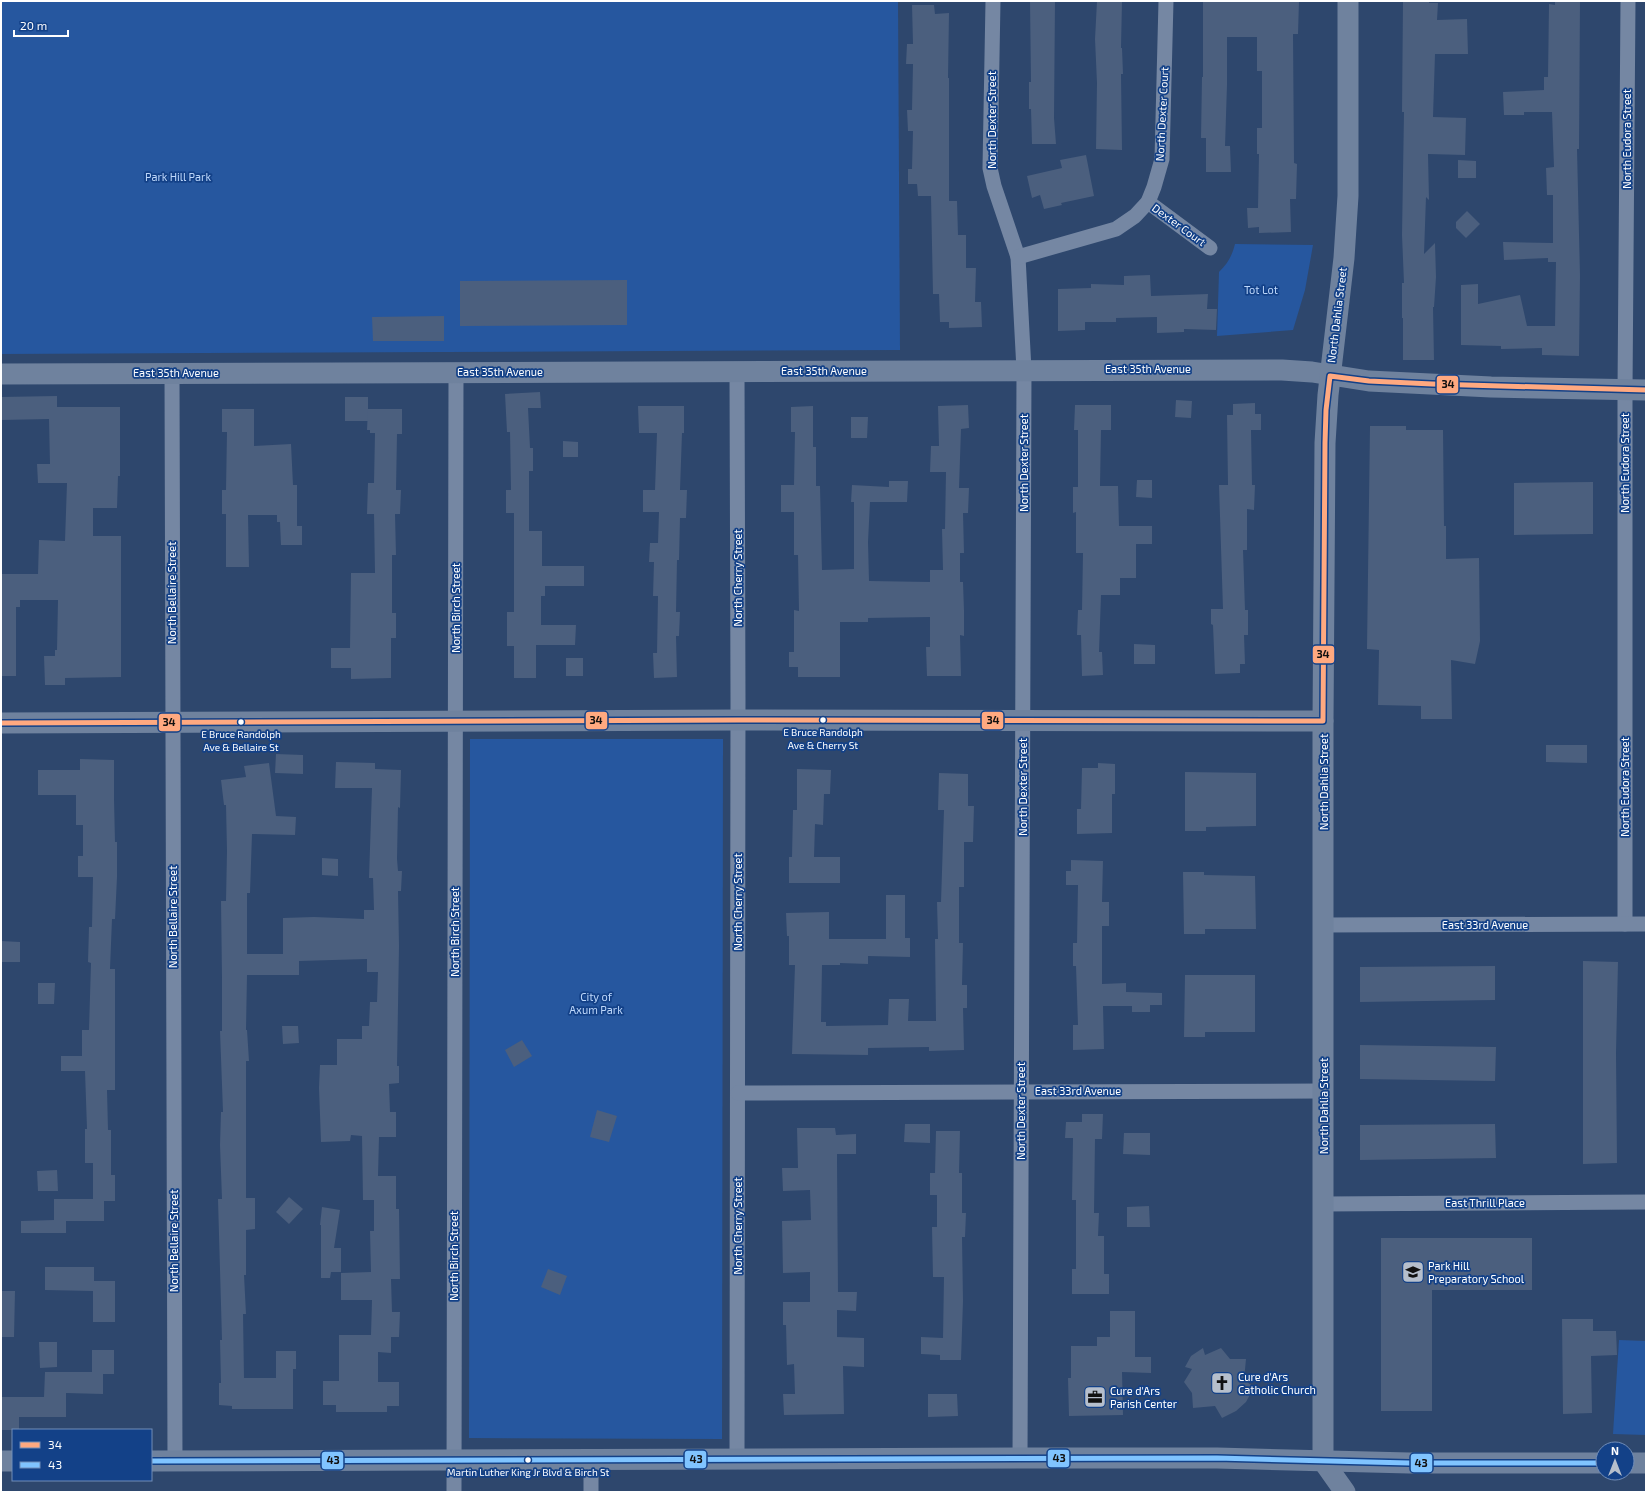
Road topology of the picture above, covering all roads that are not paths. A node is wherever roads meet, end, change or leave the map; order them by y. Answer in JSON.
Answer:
{"nodes":[{"id":1,"x":993,"y":1,"type":"edge"},
{"id":2,"x":1166,"y":1,"type":"edge"},
{"id":3,"x":1348,"y":1,"type":"edge"},
{"id":4,"x":1628,"y":1,"type":"edge"},
{"id":5,"x":1148,"y":202,"type":"junction"},
{"id":6,"x":1210,"y":248,"type":"dead end"},
{"id":7,"x":1018,"y":257,"type":"junction"},
{"id":8,"x":1024,"y":370,"type":"junction"},
{"id":9,"x":737,"y":371,"type":"junction"},
{"id":10,"x":456,"y":372,"type":"junction"},
{"id":11,"x":172,"y":373,"type":"junction"},
{"id":12,"x":1,"y":374,"type":"edge"},
{"id":13,"x":1330,"y":376,"type":"junction"},
{"id":14,"x":1625,"y":390,"type":"junction"},
{"id":15,"x":1646,"y":390,"type":"edge"},
{"id":16,"x":738,"y":720,"type":"junction"},
{"id":17,"x":1022,"y":720,"type":"junction"},
{"id":18,"x":455,"y":721,"type":"junction"},
{"id":19,"x":1323,"y":721,"type":"junction"},
{"id":20,"x":172,"y":722,"type":"junction"},
{"id":21,"x":1,"y":723,"type":"edge"},
{"id":22,"x":1625,"y":924,"type":"junction"},
{"id":23,"x":1646,"y":924,"type":"edge"},
{"id":24,"x":1325,"y":925,"type":"junction"},
{"id":25,"x":1021,"y":1091,"type":"junction"},
{"id":26,"x":1323,"y":1091,"type":"junction"},
{"id":27,"x":738,"y":1093,"type":"junction"},
{"id":28,"x":1646,"y":1202,"type":"edge"},
{"id":29,"x":1324,"y":1213,"type":"junction"},
{"id":30,"x":1020,"y":1458,"type":"junction"},
{"id":31,"x":737,"y":1459,"type":"junction"},
{"id":32,"x":453,"y":1460,"type":"junction"},
{"id":33,"x":591,"y":1460,"type":"junction"},
{"id":34,"x":12,"y":1461,"type":"edge"},
{"id":35,"x":152,"y":1461,"type":"edge"},
{"id":36,"x":175,"y":1461,"type":"junction"},
{"id":37,"x":1323,"y":1461,"type":"junction"},
{"id":38,"x":1,"y":1462,"type":"edge"},
{"id":39,"x":1595,"y":1463,"type":"edge"},
{"id":40,"x":1635,"y":1463,"type":"edge"},
{"id":41,"x":1646,"y":1463,"type":"edge"},
{"id":42,"x":454,"y":1492,"type":"edge"},
{"id":43,"x":591,"y":1492,"type":"edge"},
{"id":44,"x":1345,"y":1492,"type":"edge"}],
"edges":[{"from":1,"to":7,"type":"street","name":"North Dexter Street"},
{"from":2,"to":5,"type":"street","name":"North Dexter Court"},
{"from":3,"to":13,"type":"street","name":"North Dahlia Street"},
{"from":4,"to":14,"type":"street","name":"North Eudora Street"},
{"from":5,"to":6,"type":"street","name":"Dexter Court"},
{"from":5,"to":7,"type":"street","name":"North Dexter Court"},
{"from":7,"to":8,"type":"street","name":"North Dexter Street"},
{"from":8,"to":9,"type":"street","name":"East 35th Avenue"},
{"from":8,"to":13,"type":"street","name":"East 35th Avenue"},
{"from":8,"to":17,"type":"street","name":"North Dexter Street"},
{"from":9,"to":10,"type":"street","name":"East 35th Avenue"},
{"from":9,"to":16,"type":"street","name":"North Cherry Street"},
{"from":10,"to":11,"type":"street","name":"East 35th Avenue"},
{"from":10,"to":18,"type":"street","name":"North Birch Street"},
{"from":11,"to":12,"type":"street","name":"East 35th Avenue"},
{"from":11,"to":20,"type":"street","name":"North Bellaire Street"},
{"from":13,"to":14,"type":"street","name":"East 35th Avenue"},
{"from":13,"to":19,"type":"street","name":"North Dahlia Street"},
{"from":14,"to":15,"type":"street","name":"East 35th Avenue"},
{"from":14,"to":22,"type":"street","name":"North Eudora Street"},
{"from":16,"to":17,"type":"street"},
{"from":16,"to":18,"type":"street"},
{"from":16,"to":27,"type":"street","name":"North Cherry Street"},
{"from":17,"to":19,"type":"street"},
{"from":17,"to":25,"type":"street","name":"North Dexter Street"},
{"from":18,"to":20,"type":"street"},
{"from":18,"to":32,"type":"street","name":"North Birch Street"},
{"from":19,"to":24,"type":"street","name":"North Dahlia Street"},
{"from":20,"to":21,"type":"street"},
{"from":20,"to":36,"type":"street","name":"North Bellaire Street"},
{"from":22,"to":23,"type":"street","name":"East 33rd Avenue"},
{"from":22,"to":24,"type":"street","name":"East 33rd Avenue"},
{"from":24,"to":26,"type":"street","name":"North Dahlia Street"},
{"from":25,"to":26,"type":"street","name":"East 33rd Avenue"},
{"from":25,"to":27,"type":"street","name":"East 33rd Avenue"},
{"from":25,"to":30,"type":"street","name":"North Dexter Street"},
{"from":26,"to":29,"type":"street","name":"North Dahlia Street"},
{"from":27,"to":31,"type":"street","name":"North Cherry Street"},
{"from":28,"to":29,"type":"street","name":"East Thrill Place"},
{"from":29,"to":37,"type":"street","name":"North Dahlia Street"},
{"from":30,"to":31,"type":"street"},
{"from":30,"to":37,"type":"street"},
{"from":31,"to":33,"type":"street"},
{"from":32,"to":33,"type":"street"},
{"from":32,"to":36,"type":"street"},
{"from":32,"to":42,"type":"street","name":"North Birch Street"},
{"from":33,"to":43,"type":"street"},
{"from":34,"to":38,"type":"street"},
{"from":35,"to":36,"type":"street"},
{"from":37,"to":39,"type":"street"},
{"from":37,"to":44,"type":"street"},
{"from":40,"to":41,"type":"street"}]}
